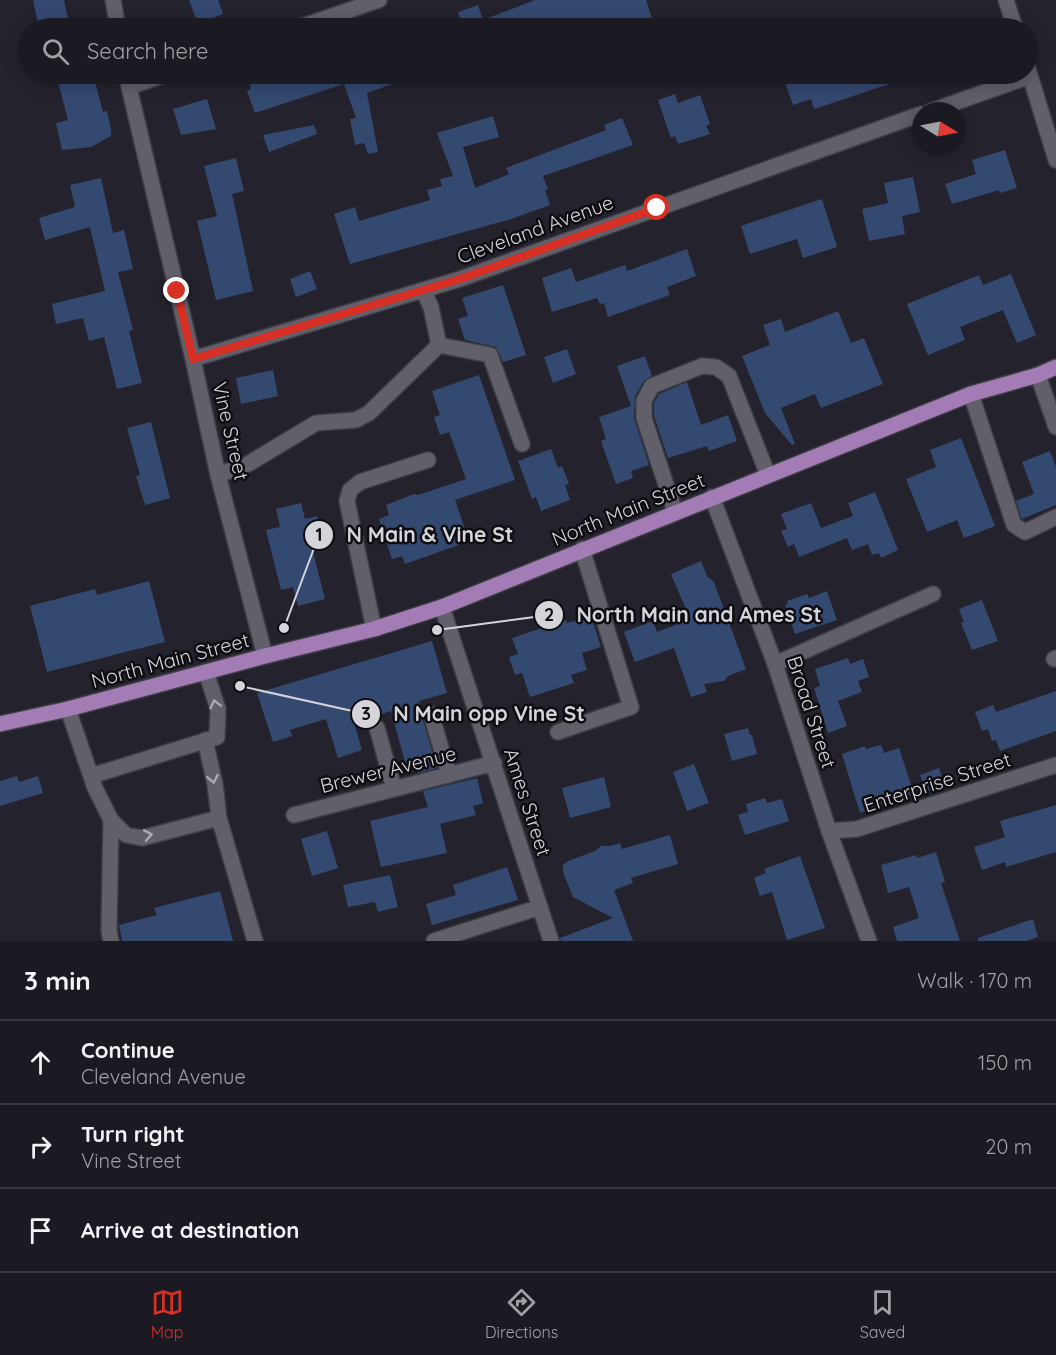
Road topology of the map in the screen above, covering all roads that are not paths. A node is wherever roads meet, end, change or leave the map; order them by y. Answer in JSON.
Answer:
{"nodes":[{"id":1,"x":113,"y":0,"type":"edge"},
{"id":2,"x":379,"y":0,"type":"edge"},
{"id":3,"x":1006,"y":0,"type":"edge"},
{"id":4,"x":116,"y":18,"type":"edge"},
{"id":5,"x":326,"y":18,"type":"edge"},
{"id":6,"x":1012,"y":18,"type":"edge"},
{"id":7,"x":128,"y":84,"type":"edge"},
{"id":8,"x":999,"y":84,"type":"edge"},
{"id":9,"x":1033,"y":84,"type":"edge"},
{"id":10,"x":953,"y":102,"type":"edge"},
{"id":11,"x":912,"y":117,"type":"edge"},
{"id":12,"x":1056,"y":160,"type":"edge"},
{"id":13,"x":423,"y":290,"type":"junction"},
{"id":14,"x":439,"y":345,"type":"junction"},
{"id":15,"x":193,"y":359,"type":"junction"},
{"id":16,"x":1056,"y":367,"type":"edge"},
{"id":17,"x":1038,"y":375,"type":"junction"},
{"id":18,"x":971,"y":394,"type":"junction"},
{"id":19,"x":1056,"y":427,"type":"edge"},
{"id":20,"x":522,"y":444,"type":"dead end"},
{"id":21,"x":428,"y":460,"type":"dead end"},
{"id":22,"x":218,"y":475,"type":"junction"},
{"id":23,"x":768,"y":475,"type":"junction"},
{"id":24,"x":712,"y":497,"type":"junction"},
{"id":25,"x":675,"y":512,"type":"junction"},
{"id":26,"x":1056,"y":518,"type":"edge"},
{"id":27,"x":582,"y":549,"type":"junction"},
{"id":28,"x":933,"y":594,"type":"dead end"},
{"id":29,"x":442,"y":607,"type":"junction"},
{"id":30,"x":374,"y":629,"type":"junction"},
{"id":31,"x":265,"y":656,"type":"junction"},
{"id":32,"x":775,"y":664,"type":"junction"},
{"id":33,"x":206,"y":672,"type":"junction"},
{"id":34,"x":68,"y":709,"type":"junction"},
{"id":35,"x":431,"y":714,"type":"dead end"},
{"id":36,"x":0,"y":724,"type":"edge"},
{"id":37,"x":377,"y":728,"type":"dead end"},
{"id":38,"x":558,"y":732,"type":"dead end"},
{"id":39,"x":211,"y":739,"type":"junction"},
{"id":40,"x":494,"y":763,"type":"junction"},
{"id":41,"x":1056,"y":765,"type":"edge"},
{"id":42,"x":449,"y":775,"type":"junction"},
{"id":43,"x":91,"y":776,"type":"junction"},
{"id":44,"x":394,"y":789,"type":"junction"},
{"id":45,"x":294,"y":815,"type":"dead end"},
{"id":46,"x":219,"y":818,"type":"junction"},
{"id":47,"x":111,"y":820,"type":"junction"},
{"id":48,"x":829,"y":831,"type":"junction"},
{"id":49,"x":540,"y":907,"type":"junction"},
{"id":50,"x":111,"y":941,"type":"edge"},
{"id":51,"x":255,"y":941,"type":"edge"},
{"id":52,"x":434,"y":941,"type":"edge"},
{"id":53,"x":551,"y":941,"type":"edge"},
{"id":54,"x":869,"y":941,"type":"edge"}],
"edges":[{"from":1,"to":4,"type":"street"},
{"from":2,"to":5,"type":"street"},
{"from":3,"to":6,"type":"street"},
{"from":7,"to":15,"type":"street","name":"Vine Street"},
{"from":8,"to":10,"type":"street"},
{"from":9,"to":12,"type":"street"},
{"from":11,"to":13,"type":"street","name":"Cleveland Avenue"},
{"from":13,"to":14,"type":"street"},
{"from":13,"to":15,"type":"street","name":"Cleveland Avenue"},
{"from":14,"to":20,"type":"street"},
{"from":14,"to":22,"type":"street"},
{"from":15,"to":22,"type":"street","name":"Vine Street"},
{"from":16,"to":17,"type":"main road","name":"North Main Street"},
{"from":17,"to":18,"type":"main road","name":"North Main Street"},
{"from":17,"to":19,"type":"street"},
{"from":18,"to":23,"type":"main road","name":"North Main Street"},
{"from":18,"to":26,"type":"street"},
{"from":21,"to":30,"type":"street"},
{"from":22,"to":31,"type":"street","name":"Vine Street"},
{"from":23,"to":24,"type":"main road","name":"North Main Street"},
{"from":23,"to":25,"type":"street"},
{"from":24,"to":25,"type":"main road","name":"North Main Street"},
{"from":24,"to":32,"type":"street","name":"Broad Street"},
{"from":25,"to":27,"type":"main road","name":"North Main Street"},
{"from":27,"to":29,"type":"main road","name":"North Main Street"},
{"from":27,"to":38,"type":"street"},
{"from":28,"to":32,"type":"street"},
{"from":29,"to":30,"type":"main road","name":"North Main Street"},
{"from":29,"to":40,"type":"street","name":"Ames Street"},
{"from":30,"to":31,"type":"main road","name":"North Main Street"},
{"from":31,"to":33,"type":"main road","name":"North Main Street"},
{"from":32,"to":48,"type":"street","name":"Broad Street"},
{"from":33,"to":34,"type":"main road","name":"North Main Street"},
{"from":39,"to":33,"type":"street","one_way":true},
{"from":34,"to":36,"type":"main road","name":"North Main Street"},
{"from":34,"to":43,"type":"street"},
{"from":35,"to":42,"type":"street"},
{"from":37,"to":44,"type":"street"},
{"from":39,"to":43,"type":"street"},
{"from":39,"to":46,"type":"street","one_way":true},
{"from":40,"to":42,"type":"street","name":"Brewer Avenue"},
{"from":40,"to":49,"type":"street","name":"Ames Street"},
{"from":41,"to":48,"type":"street","name":"Enterprise Street"},
{"from":42,"to":44,"type":"street","name":"Brewer Avenue"},
{"from":43,"to":47,"type":"street"},
{"from":44,"to":45,"type":"street","name":"Brewer Avenue"},
{"from":47,"to":46,"type":"street","one_way":true},
{"from":46,"to":51,"type":"street"},
{"from":47,"to":50,"type":"street"},
{"from":48,"to":54,"type":"street","name":"Broad Street"},
{"from":49,"to":52,"type":"street"},
{"from":49,"to":53,"type":"street","name":"Ames Street"}]}
